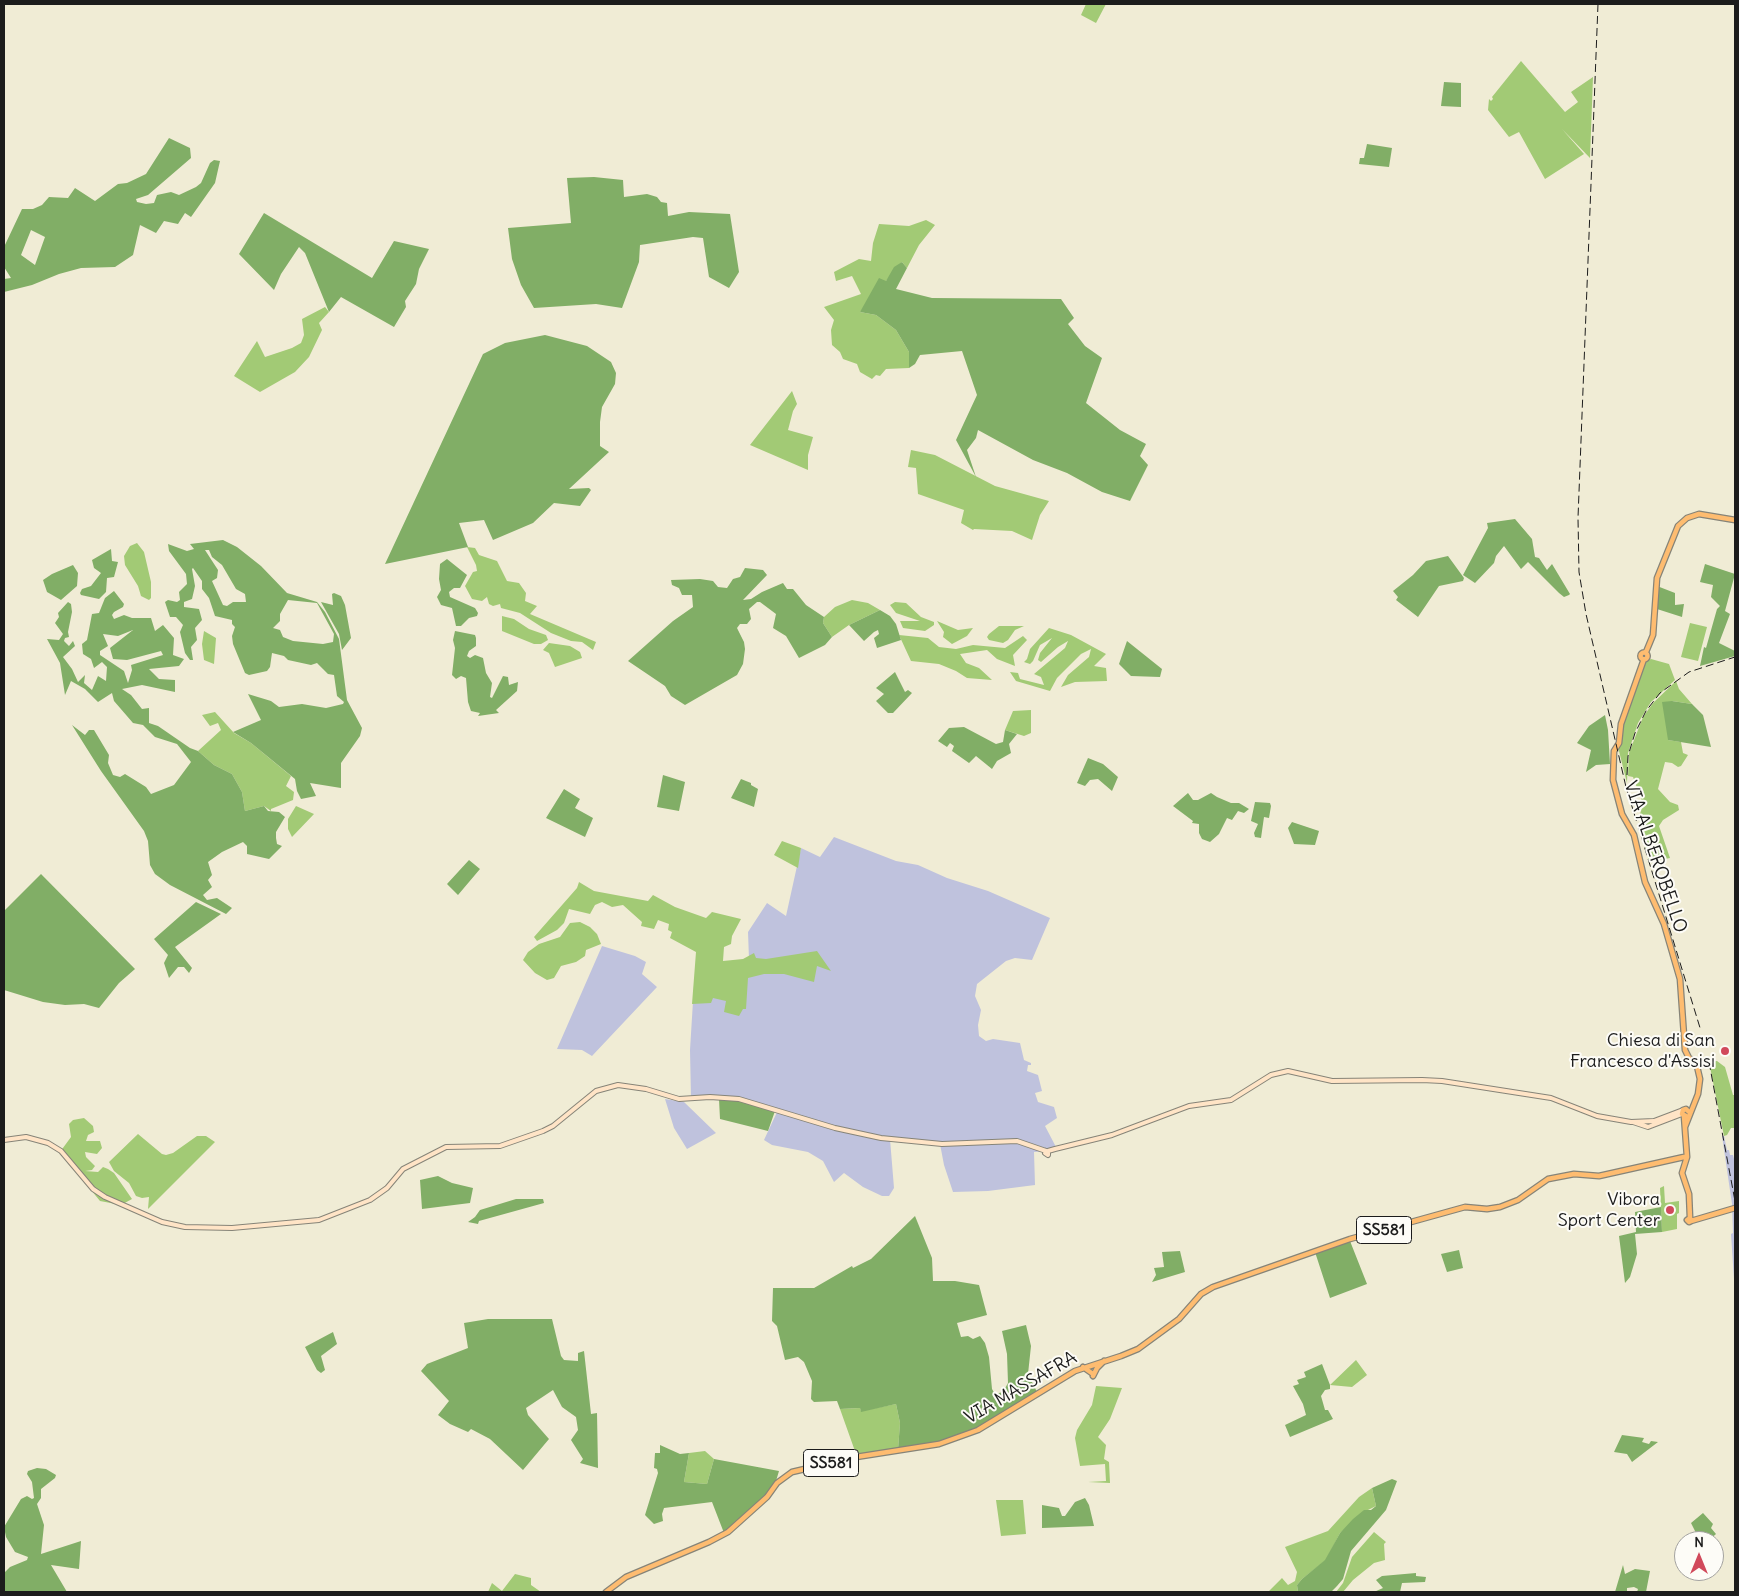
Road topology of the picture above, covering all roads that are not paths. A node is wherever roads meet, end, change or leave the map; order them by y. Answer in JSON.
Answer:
{"nodes":[{"id":1,"x":1735,"y":520,"type":"edge"},
{"id":2,"x":1686,"y":1113,"type":"junction"},
{"id":3,"x":4,"y":1140,"type":"edge"},
{"id":4,"x":1685,"y":1157,"type":"junction"},
{"id":5,"x":1735,"y":1208,"type":"edge"},
{"id":6,"x":1105,"y":1361,"type":"junction"},
{"id":7,"x":1093,"y":1364,"type":"junction"},
{"id":8,"x":1083,"y":1367,"type":"junction"},
{"id":9,"x":1094,"y":1372,"type":"junction"},
{"id":10,"x":606,"y":1592,"type":"edge"}],
"edges":[{"from":1,"to":2,"type":"main road","name":"VIA ALBEROBELLO"},
{"from":2,"to":3,"type":"main road"},
{"from":2,"to":4,"type":"main road"},
{"from":4,"to":5,"type":"main road"},
{"from":4,"to":6,"type":"main road","name":"VIA MASSAFRA","number":"SS581"},
{"from":6,"to":7,"type":"main road","name":"VIA MASSAFRA","number":"SS581"},
{"from":6,"to":9,"type":"main road"},
{"from":7,"to":8,"type":"main road","name":"VIA MASSAFRA","number":"SS581"},
{"from":7,"to":9,"type":"main road"},
{"from":8,"to":9,"type":"main road"},
{"from":8,"to":10,"type":"main road","name":"VIA MASSAFRA","number":"SS581"}]}
